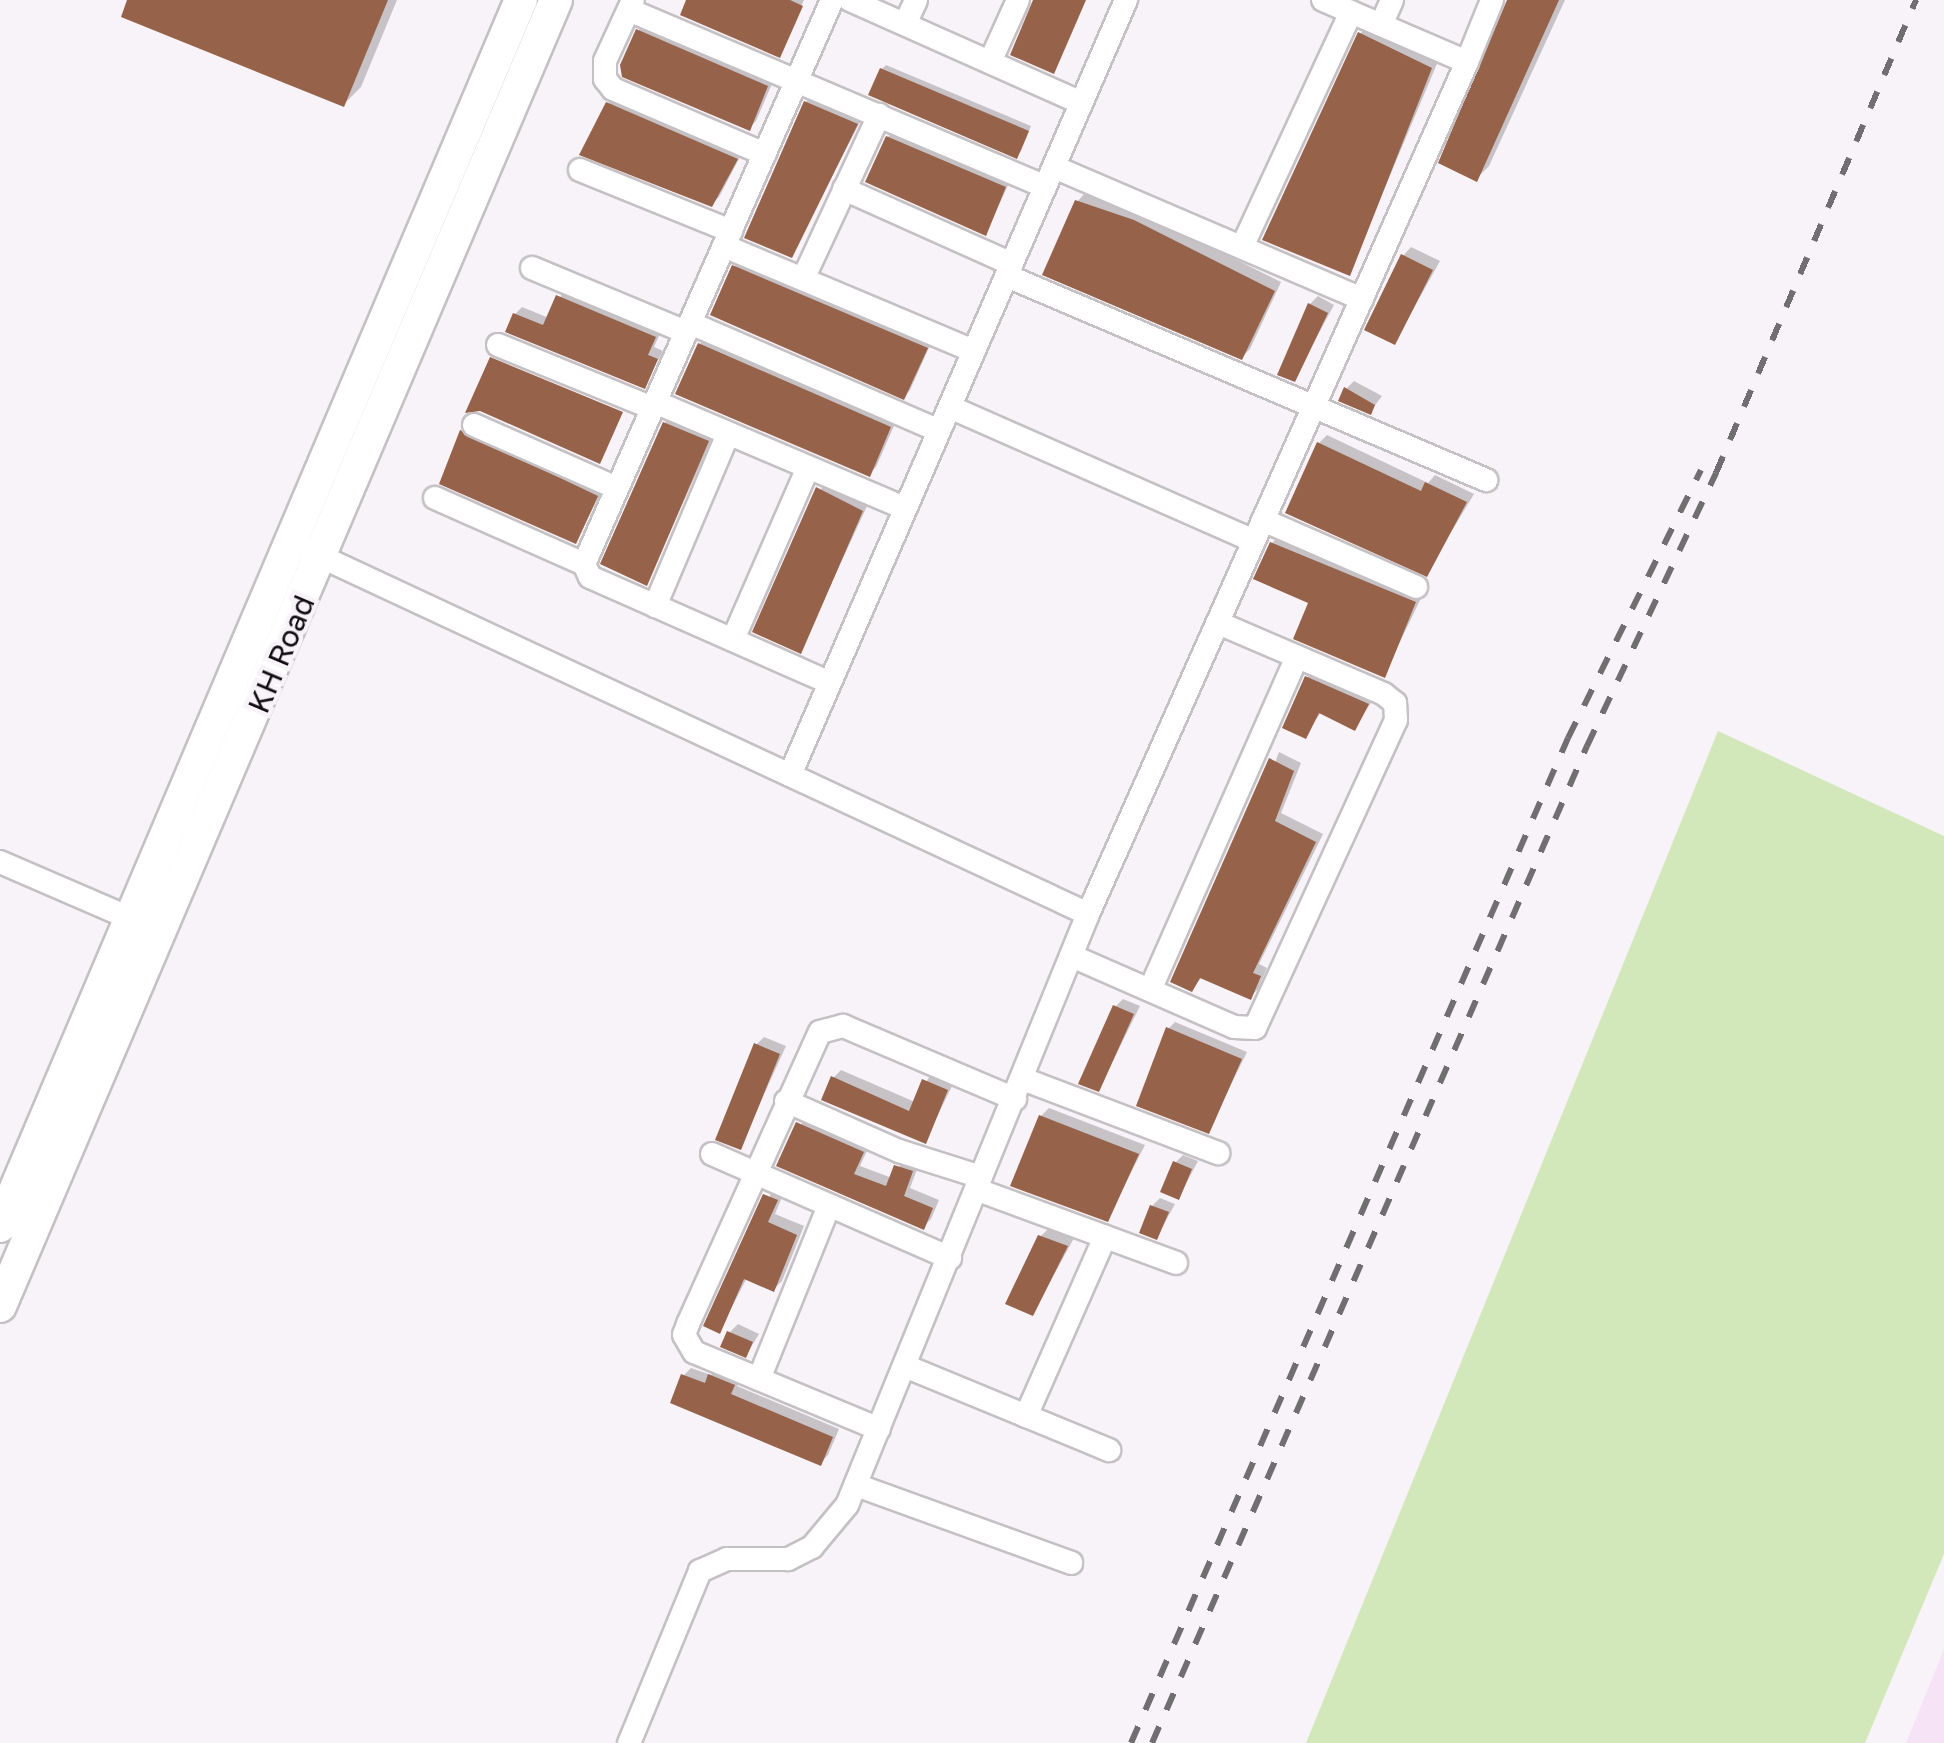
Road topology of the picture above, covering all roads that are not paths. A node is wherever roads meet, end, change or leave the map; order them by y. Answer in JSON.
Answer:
{"nodes":[{"id":1,"x":521,"y":0,"type":"edge"},
{"id":2,"x":556,"y":0,"type":"edge"},
{"id":3,"x":916,"y":0,"type":"edge"},
{"id":4,"x":1018,"y":0,"type":"edge"},
{"id":5,"x":1126,"y":0,"type":"edge"},
{"id":6,"x":1323,"y":0,"type":"edge"},
{"id":7,"x":1392,"y":0,"type":"edge"},
{"id":8,"x":1492,"y":0,"type":"edge"},
{"id":9,"x":835,"y":1,"type":"edge"},
{"id":10,"x":631,"y":5,"type":"edge"},
{"id":11,"x":1350,"y":12,"type":"junction"},
{"id":12,"x":905,"y":24,"type":"junction"},
{"id":13,"x":1381,"y":25,"type":"junction"},
{"id":14,"x":990,"y":62,"type":"junction"},
{"id":15,"x":1467,"y":62,"type":"junction"},
{"id":16,"x":798,"y":80,"type":"junction"},
{"id":17,"x":1081,"y":103,"type":"junction"},
{"id":18,"x":878,"y":115,"type":"junction"},
{"id":19,"x":765,"y":154,"type":"junction"},
{"id":20,"x":580,"y":170,"type":"dead end"},
{"id":21,"x":1050,"y":177,"type":"junction"},
{"id":22,"x":844,"y":189,"type":"junction"},
{"id":23,"x":727,"y":238,"type":"junction"},
{"id":24,"x":1242,"y":247,"type":"junction"},
{"id":25,"x":532,"y":268,"type":"dead end"},
{"id":26,"x":1009,"y":270,"type":"junction"},
{"id":27,"x":803,"y":279,"type":"junction"},
{"id":28,"x":1362,"y":299,"type":"junction"},
{"id":29,"x":688,"y":328,"type":"junction"},
{"id":30,"x":498,"y":345,"type":"dead end"},
{"id":31,"x":974,"y":351,"type":"junction"},
{"id":32,"x":654,"y":405,"type":"junction"},
{"id":33,"x":950,"y":407,"type":"junction"},
{"id":34,"x":1314,"y":407,"type":"junction"},
{"id":35,"x":474,"y":425,"type":"dead end"},
{"id":36,"x":939,"y":431,"type":"junction"},
{"id":37,"x":728,"y":434,"type":"junction"},
{"id":38,"x":808,"y":470,"type":"junction"},
{"id":39,"x":1486,"y":480,"type":"dead end"},
{"id":40,"x":617,"y":488,"type":"junction"},
{"id":41,"x":435,"y":498,"type":"dead end"},
{"id":42,"x":906,"y":508,"type":"junction"},
{"id":43,"x":1259,"y":531,"type":"junction"},
{"id":44,"x":291,"y":542,"type":"junction"},
{"id":45,"x":323,"y":557,"type":"junction"},
{"id":46,"x":584,"y":564,"type":"junction"},
{"id":47,"x":1416,"y":587,"type":"dead end"},
{"id":48,"x":655,"y":606,"type":"junction"},
{"id":49,"x":1218,"y":623,"type":"junction"},
{"id":50,"x":734,"y":637,"type":"junction"},
{"id":51,"x":1297,"y":658,"type":"junction"},
{"id":52,"x":830,"y":683,"type":"junction"},
{"id":53,"x":790,"y":775,"type":"junction"},
{"id":54,"x":0,"y":862,"type":"edge"},
{"id":55,"x":1088,"y":914,"type":"junction"},
{"id":56,"x":146,"y":925,"type":"junction"},
{"id":57,"x":1074,"y":957,"type":"junction"},
{"id":58,"x":1150,"y":990,"type":"junction"},
{"id":59,"x":1019,"y":1089,"type":"junction"},
{"id":60,"x":786,"y":1101,"type":"junction"},
{"id":61,"x":1218,"y":1153,"type":"dead end"},
{"id":62,"x":712,"y":1154,"type":"dead end"},
{"id":63,"x":755,"y":1171,"type":"junction"},
{"id":64,"x":980,"y":1184,"type":"junction"},
{"id":65,"x":829,"y":1206,"type":"junction"},
{"id":66,"x":0,"y":1226,"type":"edge"},
{"id":67,"x":1105,"y":1237,"type":"junction"},
{"id":68,"x":950,"y":1258,"type":"junction"},
{"id":69,"x":1176,"y":1263,"type":"dead end"},
{"id":70,"x":0,"y":1306,"type":"edge"},
{"id":71,"x":905,"y":1366,"type":"junction"},
{"id":72,"x":759,"y":1379,"type":"junction"},
{"id":73,"x":1026,"y":1416,"type":"junction"},
{"id":74,"x":879,"y":1428,"type":"junction"},
{"id":75,"x":1109,"y":1450,"type":"dead end"},
{"id":76,"x":856,"y":1485,"type":"junction"},
{"id":77,"x":1071,"y":1563,"type":"dead end"},
{"id":78,"x":629,"y":1743,"type":"edge"}],
"edges":[{"from":1,"to":44,"type":"main road","name":"KH Road"},
{"from":2,"to":45,"type":"main road","name":"KH Road"},
{"from":3,"to":12,"type":"street"},
{"from":4,"to":14,"type":"street"},
{"from":5,"to":17,"type":"street"},
{"from":6,"to":11,"type":"street"},
{"from":7,"to":13,"type":"street"},
{"from":8,"to":15,"type":"street"},
{"from":9,"to":12,"type":"street"},
{"from":9,"to":16,"type":"street"},
{"from":10,"to":16,"type":"street"},
{"from":10,"to":19,"type":"street"},
{"from":11,"to":13,"type":"street"},
{"from":11,"to":24,"type":"street"},
{"from":12,"to":14,"type":"street"},
{"from":13,"to":15,"type":"street"},
{"from":14,"to":17,"type":"street"},
{"from":15,"to":28,"type":"street"},
{"from":16,"to":18,"type":"street"},
{"from":16,"to":19,"type":"street"},
{"from":17,"to":21,"type":"street"},
{"from":18,"to":21,"type":"street"},
{"from":18,"to":22,"type":"street"},
{"from":19,"to":23,"type":"street"},
{"from":20,"to":23,"type":"street"},
{"from":21,"to":24,"type":"street"},
{"from":21,"to":26,"type":"street"},
{"from":22,"to":26,"type":"street"},
{"from":22,"to":27,"type":"street"},
{"from":23,"to":27,"type":"street"},
{"from":23,"to":29,"type":"street"},
{"from":24,"to":28,"type":"street"},
{"from":25,"to":29,"type":"street"},
{"from":26,"to":31,"type":"street"},
{"from":26,"to":34,"type":"street"},
{"from":27,"to":31,"type":"street"},
{"from":28,"to":34,"type":"street"},
{"from":29,"to":32,"type":"street"},
{"from":29,"to":36,"type":"street"},
{"from":30,"to":32,"type":"street"},
{"from":31,"to":33,"type":"street"},
{"from":32,"to":37,"type":"street"},
{"from":32,"to":40,"type":"street"},
{"from":33,"to":36,"type":"street"},
{"from":33,"to":43,"type":"street"},
{"from":34,"to":39,"type":"street"},
{"from":34,"to":43,"type":"street"},
{"from":35,"to":40,"type":"street"},
{"from":36,"to":42,"type":"street"},
{"from":37,"to":38,"type":"street"},
{"from":37,"to":48,"type":"street"},
{"from":38,"to":42,"type":"street"},
{"from":38,"to":50,"type":"street"},
{"from":40,"to":46,"type":"street"},
{"from":41,"to":46,"type":"street"},
{"from":42,"to":52,"type":"street"},
{"from":43,"to":47,"type":"street"},
{"from":43,"to":49,"type":"street"},
{"from":44,"to":45,"type":"street"},
{"from":44,"to":56,"type":"main road","name":"KH Road"},
{"from":45,"to":53,"type":"street"},
{"from":45,"to":56,"type":"main road","name":"KH Road"},
{"from":46,"to":48,"type":"street"},
{"from":48,"to":50,"type":"street"},
{"from":49,"to":51,"type":"street"},
{"from":49,"to":55,"type":"street"},
{"from":50,"to":52,"type":"street"},
{"from":51,"to":58,"type":"street"},
{"from":51,"to":58,"type":"street"},
{"from":52,"to":53,"type":"street"},
{"from":53,"to":55,"type":"street"},
{"from":54,"to":56,"type":"street"},
{"from":55,"to":57,"type":"street"},
{"from":56,"to":66,"type":"main road","name":"KH Road"},
{"from":56,"to":70,"type":"main road","name":"KH Road"},
{"from":57,"to":58,"type":"street"},
{"from":57,"to":59,"type":"street"},
{"from":59,"to":60,"type":"street"},
{"from":59,"to":61,"type":"street"},
{"from":59,"to":64,"type":"street"},
{"from":60,"to":63,"type":"street"},
{"from":60,"to":64,"type":"street"},
{"from":62,"to":63,"type":"street"},
{"from":63,"to":65,"type":"street"},
{"from":63,"to":72,"type":"street"},
{"from":64,"to":67,"type":"street"},
{"from":64,"to":68,"type":"street"},
{"from":65,"to":68,"type":"street"},
{"from":65,"to":72,"type":"street"},
{"from":67,"to":69,"type":"street"},
{"from":67,"to":73,"type":"street"},
{"from":68,"to":71,"type":"street"},
{"from":71,"to":73,"type":"street"},
{"from":71,"to":74,"type":"street"},
{"from":72,"to":74,"type":"street"},
{"from":73,"to":75,"type":"street"},
{"from":74,"to":76,"type":"street"},
{"from":76,"to":77,"type":"street"},
{"from":76,"to":78,"type":"street"}]}
